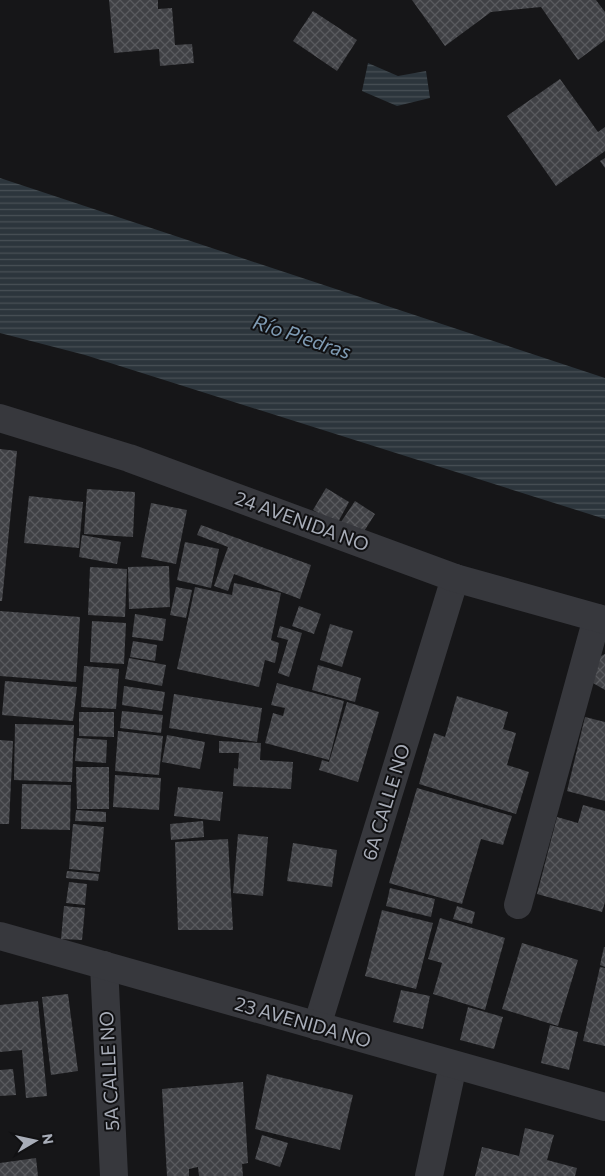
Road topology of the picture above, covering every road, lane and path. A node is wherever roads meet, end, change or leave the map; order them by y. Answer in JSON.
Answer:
{"nodes":[{"id":1,"x":0,"y":418,"type":"edge"},
{"id":2,"x":455,"y":578,"type":"junction"},
{"id":3,"x":601,"y":619,"type":"edge"},
{"id":4,"x":518,"y":905,"type":"dead end"},
{"id":5,"x":0,"y":936,"type":"edge"},
{"id":6,"x":104,"y":965,"type":"junction"},
{"id":7,"x":317,"y":1026,"type":"junction"},
{"id":8,"x":453,"y":1065,"type":"junction"},
{"id":9,"x":605,"y":1107,"type":"edge"},
{"id":10,"x":114,"y":1176,"type":"edge"},
{"id":11,"x":429,"y":1176,"type":"edge"}],
"edges":[{"from":1,"to":2,"type":"street","name":"24 AVENIDA NO"},
{"from":2,"to":3,"type":"street","name":"24 AVENIDA NO"},
{"from":2,"to":7,"type":"street","name":"6A CALLE NO"},
{"from":3,"to":4,"type":"street"},
{"from":5,"to":6,"type":"street","name":"23 AVENIDA NO"},
{"from":6,"to":7,"type":"street","name":"23 AVENIDA NO"},
{"from":6,"to":10,"type":"street","name":"5A CALLE NO"},
{"from":7,"to":8,"type":"street","name":"23 AVENIDA NO"},
{"from":8,"to":9,"type":"street","name":"23 AVENIDA NO"},
{"from":8,"to":11,"type":"street"}]}
